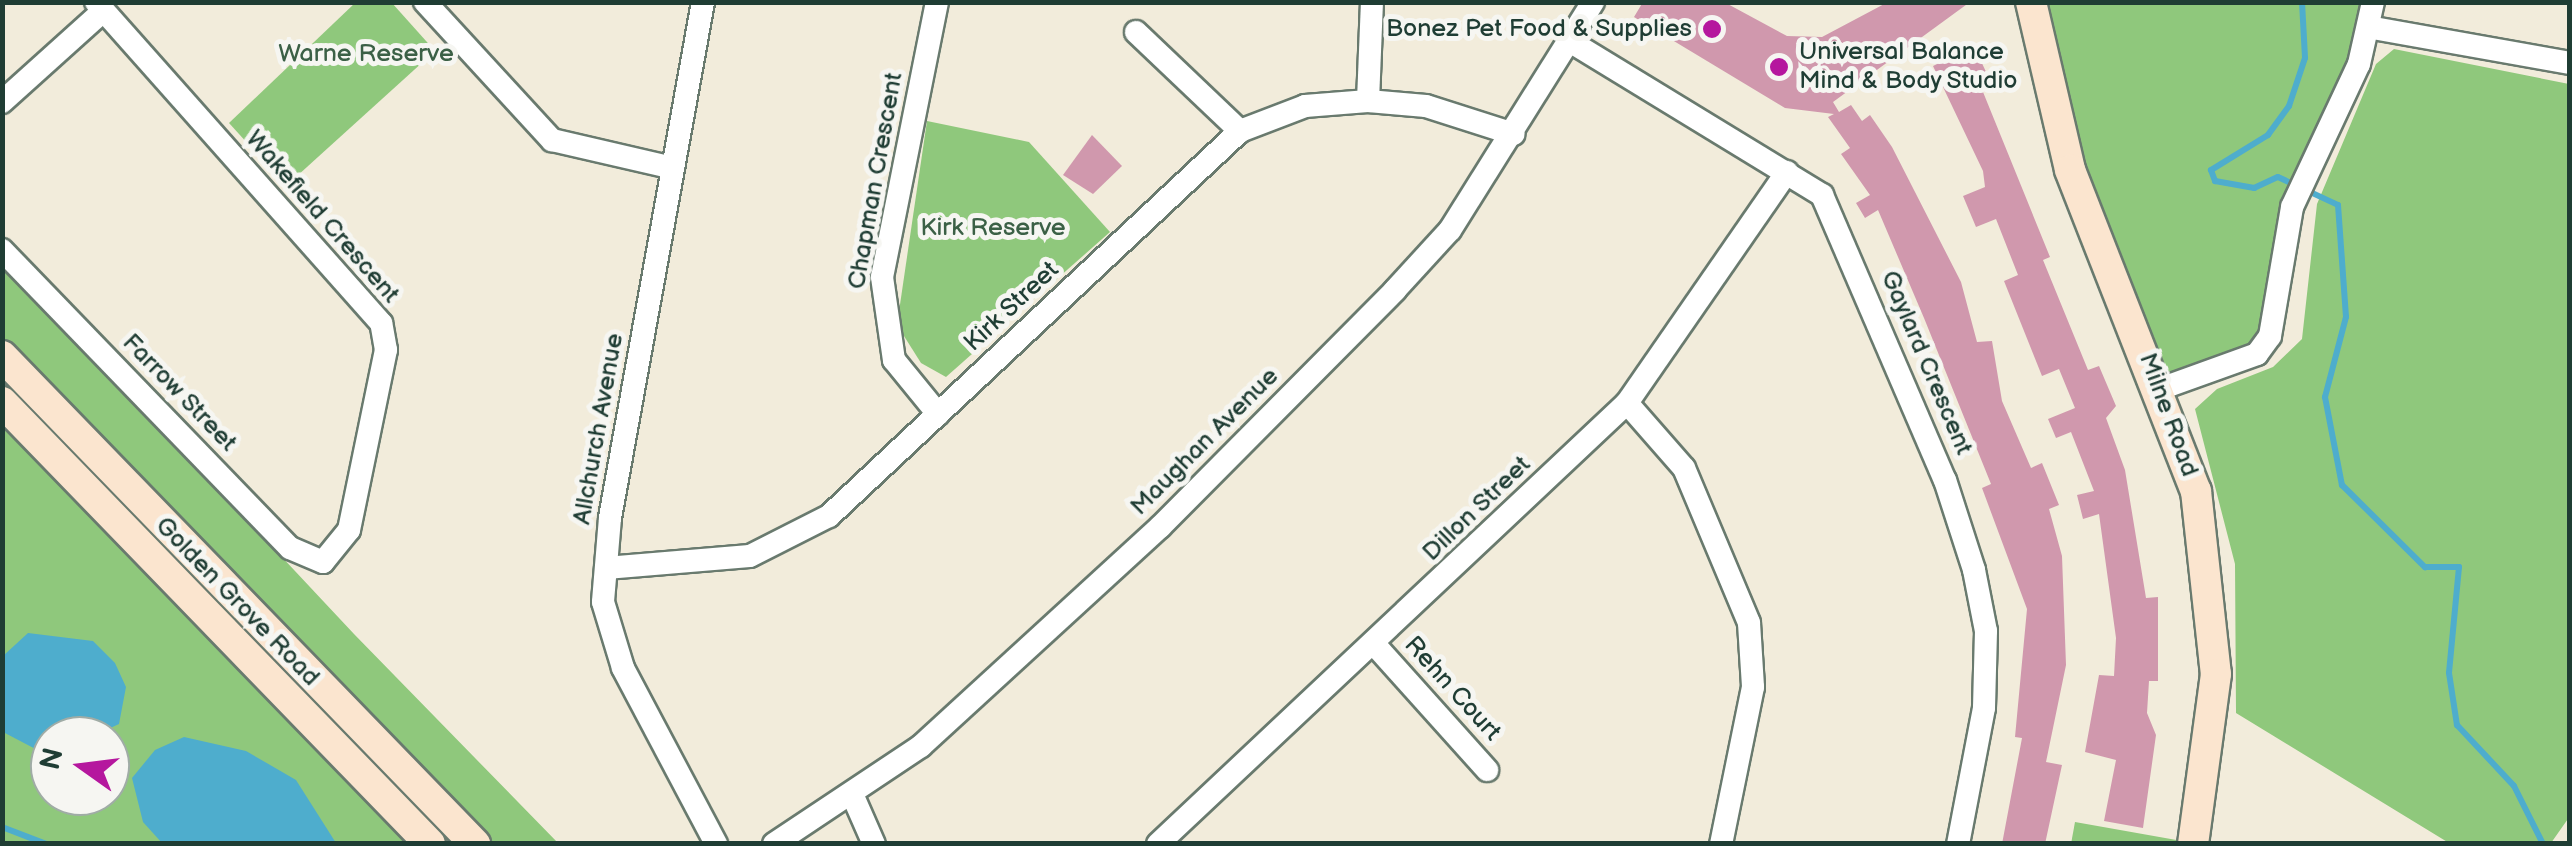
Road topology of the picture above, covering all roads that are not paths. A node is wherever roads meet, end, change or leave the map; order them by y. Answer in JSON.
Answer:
{"nodes":[{"id":1,"x":703,"y":2,"type":"edge"},
{"id":2,"x":936,"y":2,"type":"edge"},
{"id":3,"x":1372,"y":2,"type":"edge"},
{"id":4,"x":1593,"y":2,"type":"edge"},
{"id":5,"x":2031,"y":2,"type":"edge"},
{"id":6,"x":2373,"y":2,"type":"edge"},
{"id":7,"x":429,"y":4,"type":"edge"},
{"id":8,"x":100,"y":7,"type":"edge"},
{"id":9,"x":2368,"y":28,"type":"junction"},
{"id":10,"x":1136,"y":32,"type":"dead end"},
{"id":11,"x":1573,"y":43,"type":"junction"},
{"id":12,"x":2570,"y":63,"type":"edge"},
{"id":13,"x":1368,"y":100,"type":"junction"},
{"id":14,"x":2,"y":102,"type":"edge"},
{"id":15,"x":1240,"y":131,"type":"junction"},
{"id":16,"x":1514,"y":134,"type":"junction"},
{"id":17,"x":673,"y":168,"type":"junction"},
{"id":18,"x":1788,"y":172,"type":"junction"},
{"id":19,"x":2,"y":250,"type":"edge"},
{"id":20,"x":2,"y":356,"type":"edge"},
{"id":21,"x":2160,"y":389,"type":"junction"},
{"id":22,"x":2,"y":402,"type":"edge"},
{"id":23,"x":1627,"y":403,"type":"junction"},
{"id":24,"x":938,"y":414,"type":"junction"},
{"id":25,"x":323,"y":562,"type":"joint"},
{"id":26,"x":606,"y":568,"type":"junction"},
{"id":27,"x":1375,"y":645,"type":"junction"},
{"id":28,"x":1487,"y":770,"type":"dead end"},
{"id":29,"x":852,"y":794,"type":"junction"},
{"id":30,"x":430,"y":844,"type":"edge"},
{"id":31,"x":475,"y":844,"type":"edge"},
{"id":32,"x":716,"y":844,"type":"edge"},
{"id":33,"x":774,"y":844,"type":"edge"},
{"id":34,"x":874,"y":844,"type":"edge"},
{"id":35,"x":1158,"y":844,"type":"edge"},
{"id":36,"x":1721,"y":844,"type":"edge"},
{"id":37,"x":1958,"y":844,"type":"edge"},
{"id":38,"x":2193,"y":844,"type":"edge"}],
"edges":[{"from":1,"to":17,"type":"street","name":"Allchurch Avenue"},
{"from":2,"to":24,"type":"street","name":"Chapman Crescent"},
{"from":3,"to":13,"type":"street"},
{"from":4,"to":11,"type":"street","name":"Maughan Avenue"},
{"from":5,"to":21,"type":"main road","name":"Milne Road"},
{"from":6,"to":9,"type":"street"},
{"from":7,"to":17,"type":"street"},
{"from":8,"to":14,"type":"street"},
{"from":8,"to":25,"type":"street","name":"Wakefield Crescent"},
{"from":9,"to":12,"type":"street"},
{"from":9,"to":21,"type":"street"},
{"from":10,"to":15,"type":"street"},
{"from":11,"to":16,"type":"street","name":"Maughan Avenue"},
{"from":11,"to":18,"type":"street","name":"Gaylard Crescent"},
{"from":13,"to":15,"type":"street","name":"Kirk Street"},
{"from":13,"to":16,"type":"street","name":"Kirk Street"},
{"from":15,"to":24,"type":"street","name":"Kirk Street"},
{"from":16,"to":29,"type":"street","name":"Maughan Avenue"},
{"from":17,"to":26,"type":"street","name":"Allchurch Avenue"},
{"from":18,"to":23,"type":"street","name":"Dillon Street"},
{"from":18,"to":37,"type":"street","name":"Gaylard Crescent"},
{"from":19,"to":25,"type":"street","name":"Farrow Street"},
{"from":20,"to":31,"type":"main road","name":"Golden Grove Road"},
{"from":21,"to":38,"type":"main road","name":"Milne Road"},
{"from":22,"to":30,"type":"main road","name":"Golden Grove Road"},
{"from":23,"to":27,"type":"street","name":"Dillon Street"},
{"from":23,"to":36,"type":"street"},
{"from":24,"to":26,"type":"street","name":"Kirk Street"},
{"from":26,"to":32,"type":"street","name":"Allchurch Avenue"},
{"from":27,"to":28,"type":"street","name":"Rehn Court"},
{"from":27,"to":35,"type":"street","name":"Dillon Street"},
{"from":29,"to":33,"type":"street","name":"Maughan Avenue"},
{"from":29,"to":34,"type":"street"}]}
